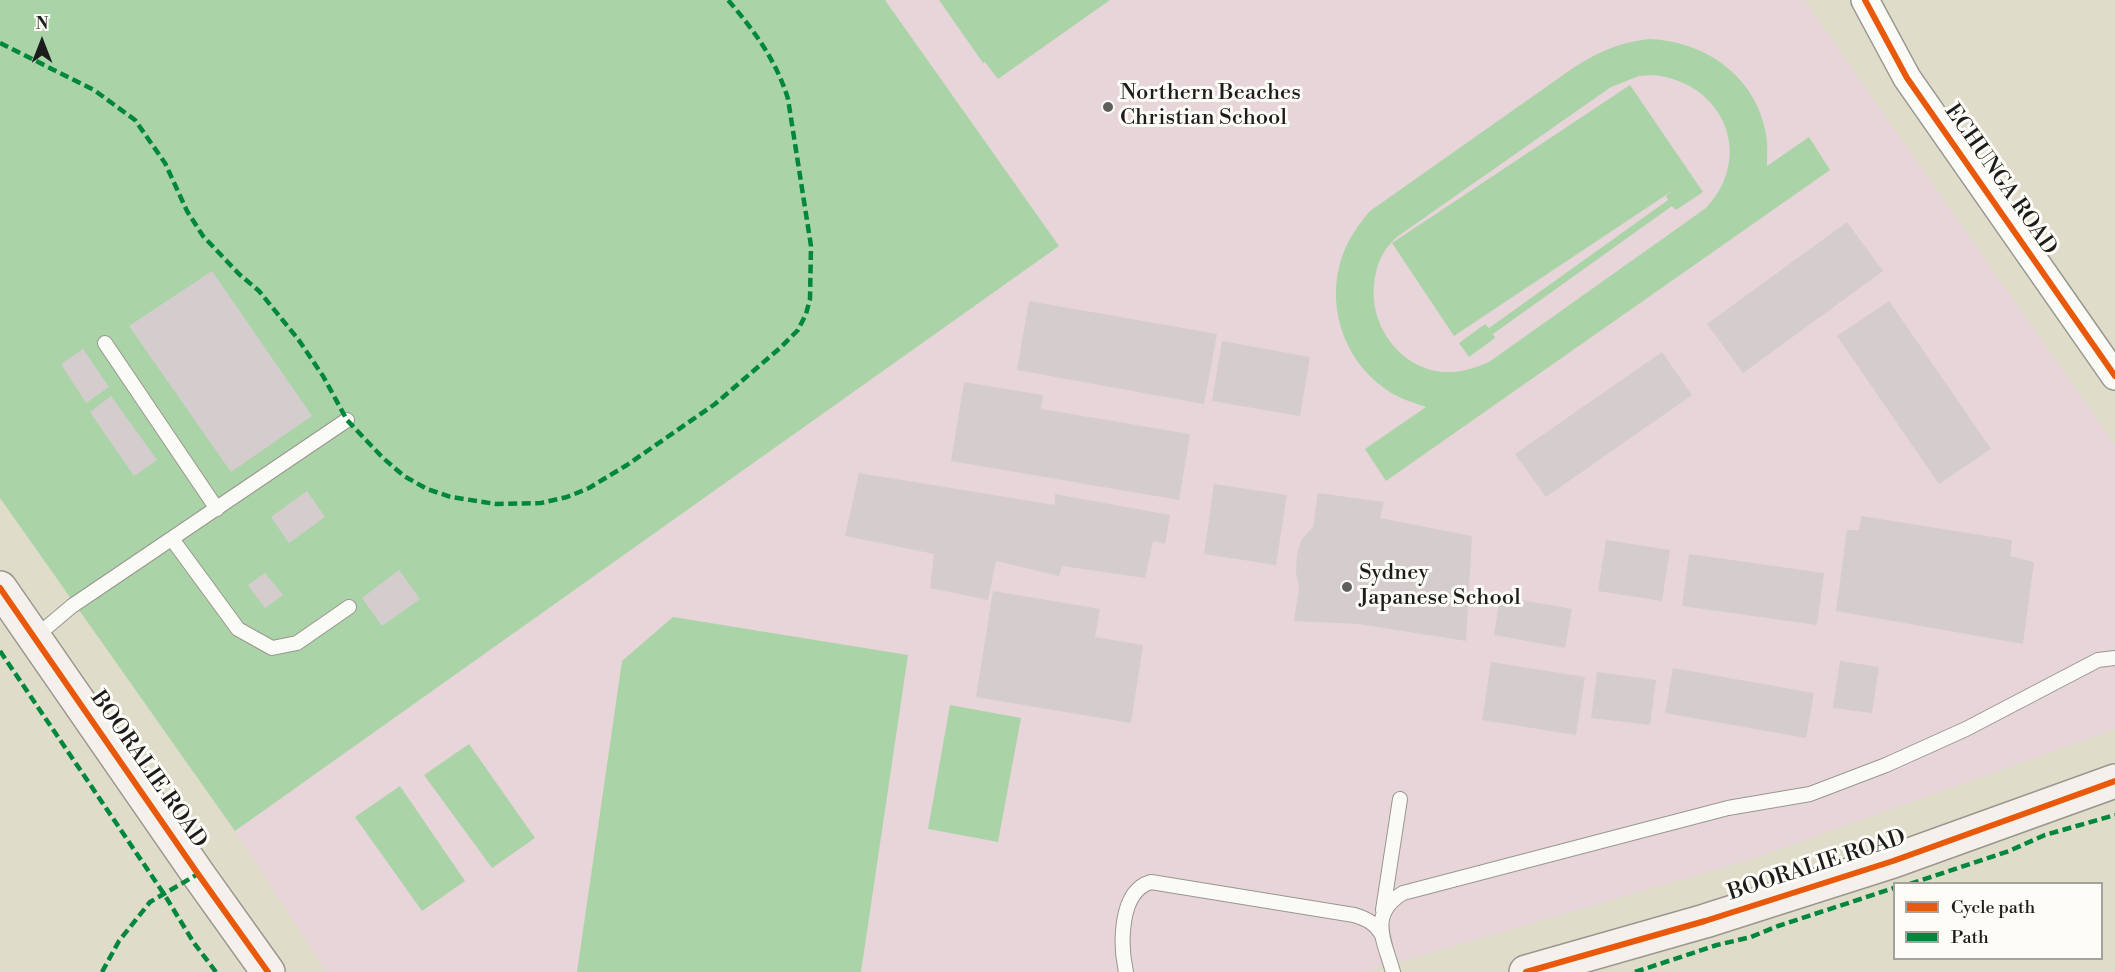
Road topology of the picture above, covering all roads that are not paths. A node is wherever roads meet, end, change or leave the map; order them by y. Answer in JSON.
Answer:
{"nodes":[{"id":1,"x":1865,"y":0,"type":"edge"},
{"id":2,"x":105,"y":343,"type":"dead end"},
{"id":3,"x":2115,"y":376,"type":"edge"},
{"id":4,"x":347,"y":420,"type":"dead end"},
{"id":5,"x":217,"y":509,"type":"junction"},
{"id":6,"x":172,"y":539,"type":"junction"},
{"id":7,"x":0,"y":588,"type":"edge"},
{"id":8,"x":349,"y":607,"type":"dead end"},
{"id":9,"x":34,"y":638,"type":"junction"},
{"id":10,"x":2115,"y":658,"type":"edge"},
{"id":11,"x":2115,"y":781,"type":"edge"},
{"id":12,"x":1400,"y":799,"type":"dead end"},
{"id":13,"x":1382,"y":915,"type":"junction"},
{"id":14,"x":1383,"y":936,"type":"junction"},
{"id":15,"x":268,"y":972,"type":"edge"},
{"id":16,"x":1126,"y":972,"type":"edge"},
{"id":17,"x":1393,"y":972,"type":"edge"},
{"id":18,"x":1526,"y":972,"type":"edge"}],
"edges":[{"from":1,"to":3,"type":"street","name":"ECHUNGA ROAD"},
{"from":2,"to":5,"type":"lane"},
{"from":4,"to":5,"type":"lane"},
{"from":5,"to":6,"type":"lane"},
{"from":6,"to":8,"type":"lane"},
{"from":6,"to":9,"type":"lane"},
{"from":7,"to":9,"type":"street","name":"BOORALIE ROAD"},
{"from":9,"to":15,"type":"street","name":"BOORALIE ROAD"},
{"from":10,"to":13,"type":"lane"},
{"from":11,"to":18,"type":"street","name":"BOORALIE ROAD"},
{"from":12,"to":13,"type":"lane"},
{"from":13,"to":14,"type":"lane"},
{"from":14,"to":16,"type":"lane"},
{"from":14,"to":17,"type":"lane"}]}
